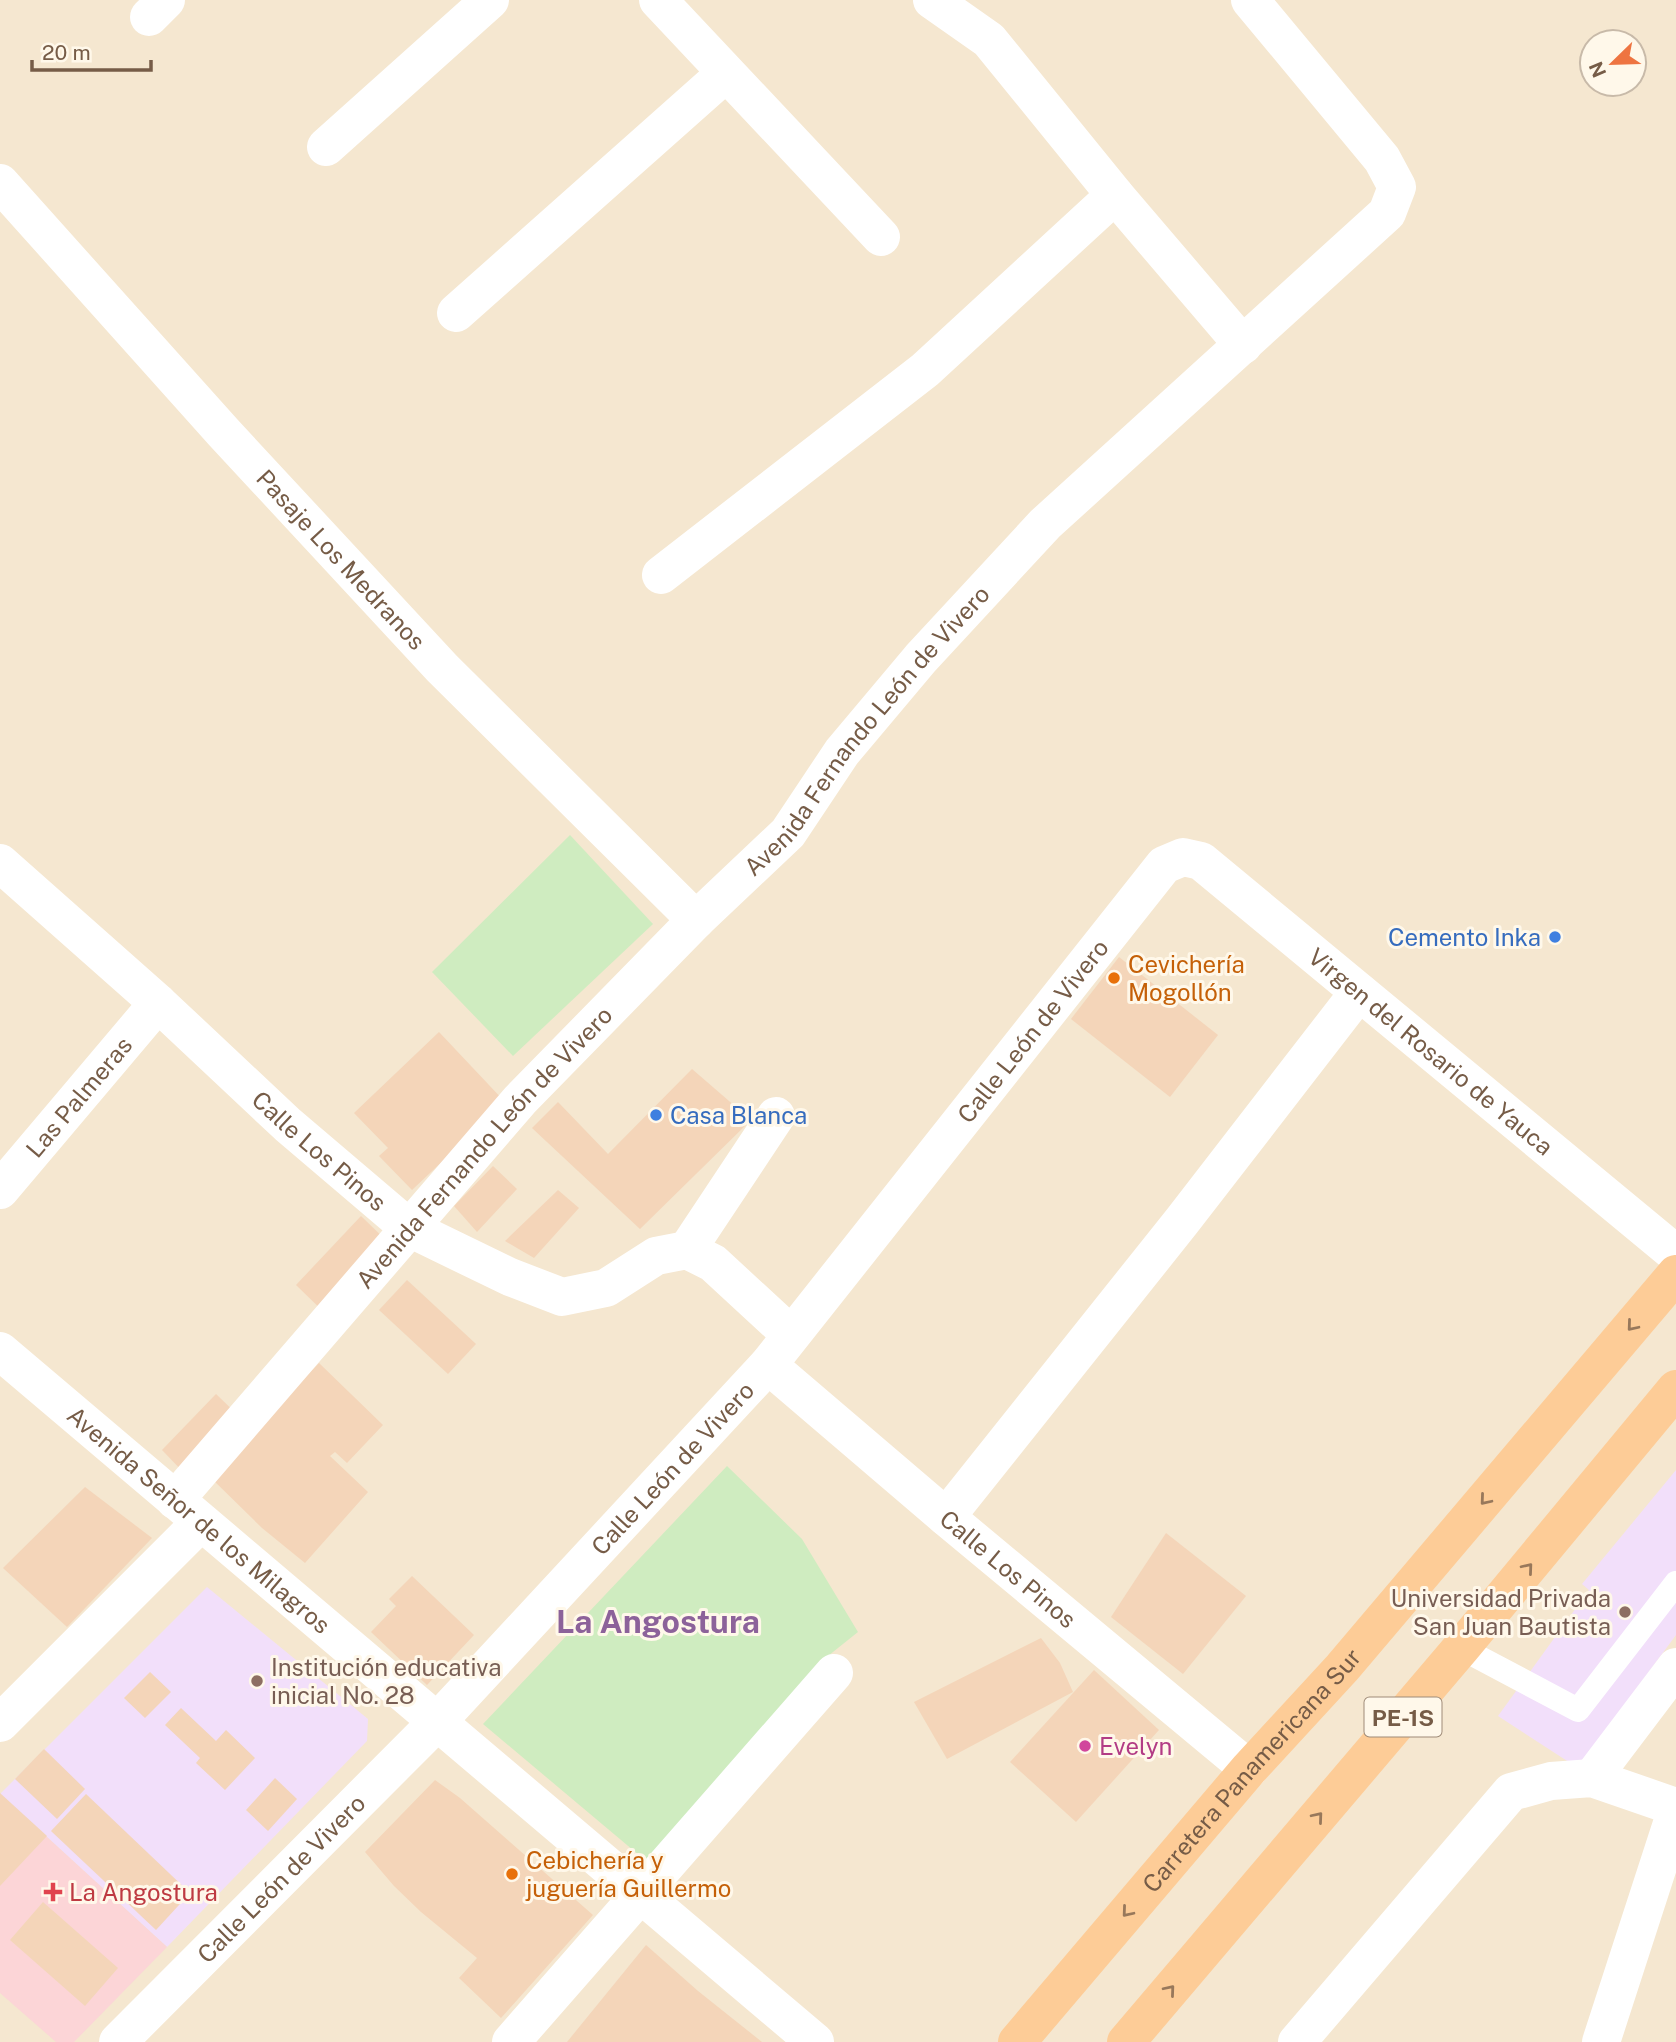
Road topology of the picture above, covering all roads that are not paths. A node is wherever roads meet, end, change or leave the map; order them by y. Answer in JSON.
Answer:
{"nodes":[{"id":1,"x":490,"y":0,"type":"edge"},
{"id":2,"x":658,"y":0,"type":"edge"},
{"id":3,"x":932,"y":0,"type":"edge"},
{"id":4,"x":1250,"y":0,"type":"edge"},
{"id":5,"x":726,"y":73,"type":"junction"},
{"id":6,"x":326,"y":147,"type":"dead end"},
{"id":7,"x":0,"y":183,"type":"edge"},
{"id":8,"x":1115,"y":195,"type":"junction"},
{"id":9,"x":881,"y":237,"type":"dead end"},
{"id":10,"x":456,"y":313,"type":"dead end"},
{"id":11,"x":1243,"y":345,"type":"junction"},
{"id":12,"x":661,"y":575,"type":"dead end"},
{"id":13,"x":1183,"y":857,"type":"joint"},
{"id":14,"x":0,"y":863,"type":"edge"},
{"id":15,"x":696,"y":920,"type":"junction"},
{"id":16,"x":1359,"y":992,"type":"junction"},
{"id":17,"x":158,"y":1003,"type":"junction"},
{"id":18,"x":776,"y":1116,"type":"dead end"},
{"id":19,"x":0,"y":1190,"type":"edge"},
{"id":20,"x":409,"y":1228,"type":"junction"},
{"id":21,"x":687,"y":1250,"type":"junction"},
{"id":22,"x":1676,"y":1254,"type":"edge"},
{"id":23,"x":1676,"y":1274,"type":"edge"},
{"id":24,"x":791,"y":1335,"type":"junction"},
{"id":25,"x":0,"y":1351,"type":"edge"},
{"id":26,"x":768,"y":1365,"type":"junction"},
{"id":27,"x":1676,"y":1390,"type":"edge"},
{"id":28,"x":192,"y":1499,"type":"junction"},
{"id":29,"x":946,"y":1517,"type":"junction"},
{"id":30,"x":1676,"y":1583,"type":"edge"},
{"id":31,"x":1461,"y":1648,"type":"junction"},
{"id":32,"x":1676,"y":1667,"type":"edge"},
{"id":33,"x":834,"y":1673,"type":"dead end"},
{"id":34,"x":437,"y":1722,"type":"junction"},
{"id":35,"x":0,"y":1723,"type":"edge"},
{"id":36,"x":1250,"y":1769,"type":"junction"},
{"id":37,"x":1592,"y":1778,"type":"junction"},
{"id":38,"x":1676,"y":1809,"type":"edge"},
{"id":39,"x":640,"y":1894,"type":"junction"},
{"id":40,"x":118,"y":2042,"type":"edge"},
{"id":41,"x":511,"y":2042,"type":"edge"},
{"id":42,"x":815,"y":2042,"type":"edge"},
{"id":43,"x":1017,"y":2042,"type":"edge"},
{"id":44,"x":1126,"y":2042,"type":"edge"},
{"id":45,"x":1297,"y":2042,"type":"edge"},
{"id":46,"x":1601,"y":2042,"type":"edge"}],
"edges":[{"from":1,"to":6,"type":"street"},
{"from":2,"to":5,"type":"street"},
{"from":3,"to":8,"type":"street"},
{"from":4,"to":11,"type":"street","name":"Avenida Fernando León de Vivero"},
{"from":5,"to":9,"type":"street"},
{"from":5,"to":10,"type":"street"},
{"from":7,"to":15,"type":"street","name":"Pasaje Los Medranos"},
{"from":8,"to":11,"type":"street"},
{"from":8,"to":12,"type":"street"},
{"from":11,"to":15,"type":"street","name":"Avenida Fernando León de Vivero"},
{"from":13,"to":16,"type":"street","name":"Virgen del Rosario de Yauca"},
{"from":13,"to":24,"type":"street","name":"Calle León de Vivero"},
{"from":14,"to":17,"type":"street","name":"Calle Los Pinos"},
{"from":15,"to":20,"type":"street","name":"Avenida Fernando León de Vivero"},
{"from":16,"to":22,"type":"street","name":"Virgen del Rosario de Yauca"},
{"from":16,"to":29,"type":"street"},
{"from":17,"to":19,"type":"street","name":"Las Palmeras"},
{"from":17,"to":20,"type":"street","name":"Calle Los Pinos"},
{"from":18,"to":21,"type":"street"},
{"from":20,"to":21,"type":"street","name":"Calle Los Pinos"},
{"from":20,"to":28,"type":"street","name":"Avenida Fernando León de Vivero"},
{"from":21,"to":24,"type":"street"},
{"from":23,"to":36,"type":"highway","name":"Carretera Panamericana Sur","number":"PE-1S","one_way":true},
{"from":24,"to":26,"type":"street","name":"Calle León de Vivero"},
{"from":25,"to":28,"type":"street","name":"Avenida Señor de los Milagros"},
{"from":26,"to":29,"type":"street","name":"Calle Los Pinos"},
{"from":26,"to":34,"type":"street","name":"Calle León de Vivero"},
{"from":31,"to":27,"type":"highway","number":"PE-1S","one_way":true},
{"from":28,"to":34,"type":"street","name":"Avenida Señor de los Milagros"},
{"from":28,"to":35,"type":"street","name":"Avenida Fernando León de Vivero"},
{"from":29,"to":36,"type":"street","name":"Calle Los Pinos"},
{"from":30,"to":31,"type":"lane"},
{"from":44,"to":31,"type":"highway","number":"PE-1S","one_way":true},
{"from":32,"to":37,"type":"street"},
{"from":33,"to":39,"type":"street"},
{"from":34,"to":39,"type":"street","name":"Avenida Señor de los Milagros"},
{"from":34,"to":40,"type":"street","name":"Calle León de Vivero"},
{"from":36,"to":43,"type":"highway","name":"Carretera Panamericana Sur","number":"PE-1S","one_way":true},
{"from":37,"to":38,"type":"street"},
{"from":37,"to":45,"type":"street"},
{"from":38,"to":46,"type":"street"},
{"from":39,"to":41,"type":"street"},
{"from":39,"to":42,"type":"street","name":"Avenida Señor de los Milagros"}]}
